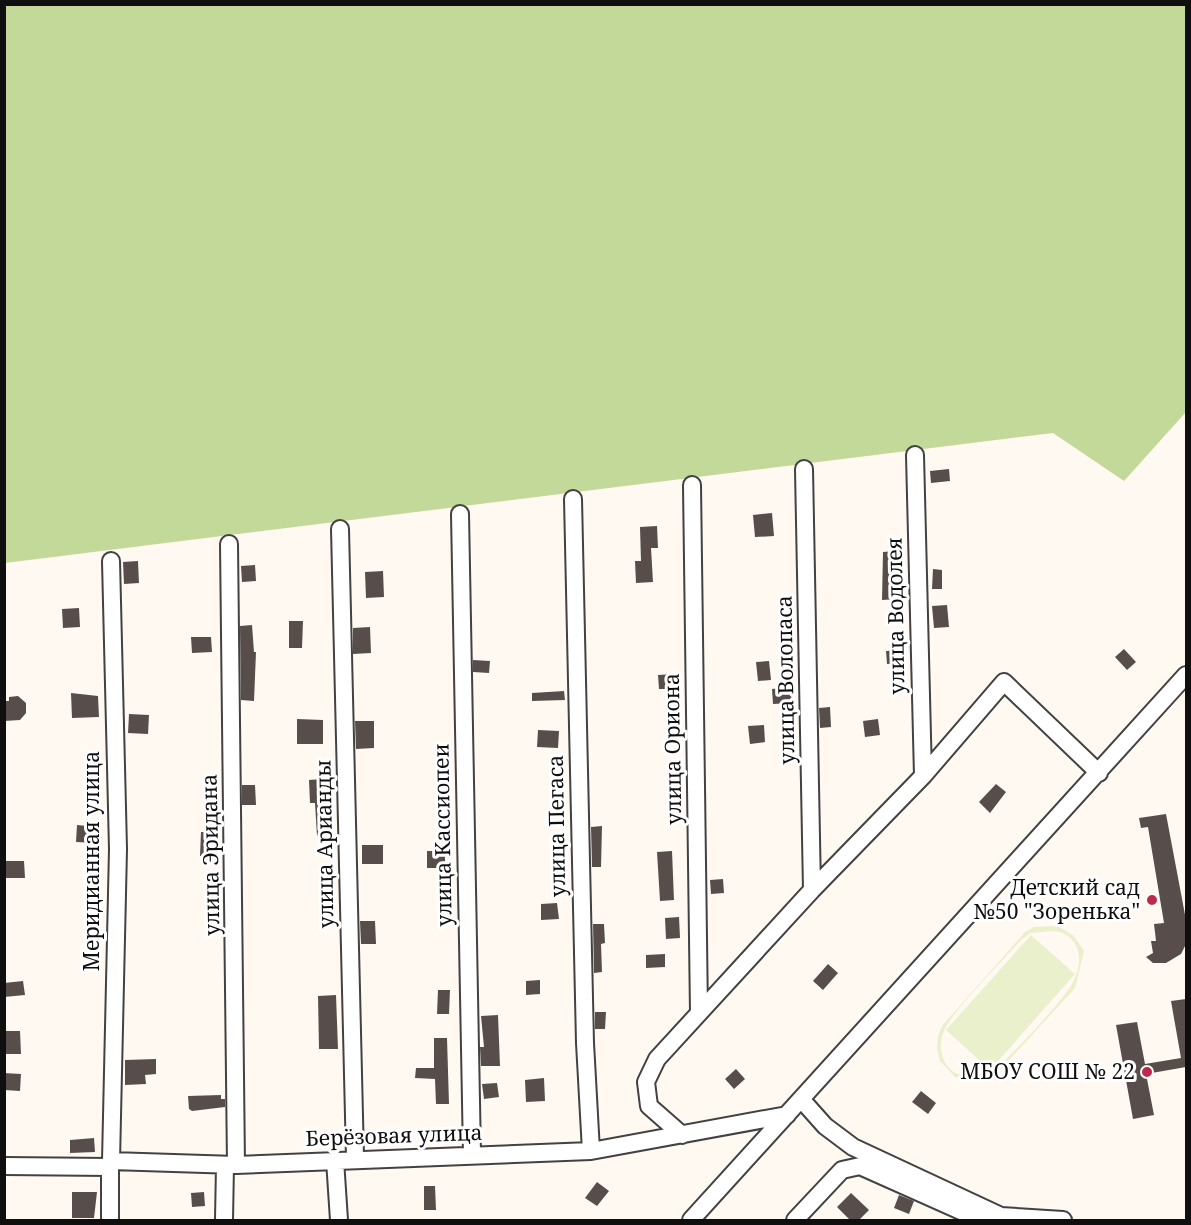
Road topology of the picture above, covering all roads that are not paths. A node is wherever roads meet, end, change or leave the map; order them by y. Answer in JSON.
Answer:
{"nodes":[{"id":1,"x":915,"y":455,"type":"dead end"},
{"id":2,"x":804,"y":470,"type":"dead end"},
{"id":3,"x":692,"y":485,"type":"dead end"},
{"id":4,"x":573,"y":499,"type":"dead end"},
{"id":5,"x":460,"y":514,"type":"dead end"},
{"id":6,"x":340,"y":529,"type":"dead end"},
{"id":7,"x":229,"y":544,"type":"dead end"},
{"id":8,"x":111,"y":561,"type":"dead end"},
{"id":9,"x":1186,"y":675,"type":"edge"},
{"id":10,"x":1098,"y":773,"type":"junction"},
{"id":11,"x":923,"y":776,"type":"junction"},
{"id":12,"x":812,"y":890,"type":"junction"},
{"id":13,"x":699,"y":1013,"type":"junction"},
{"id":14,"x":801,"y":1100,"type":"junction"},
{"id":15,"x":787,"y":1115,"type":"junction"},
{"id":16,"x":682,"y":1135,"type":"junction"},
{"id":17,"x":591,"y":1151,"type":"junction"},
{"id":18,"x":472,"y":1155,"type":"junction"},
{"id":19,"x":355,"y":1158,"type":"junction"},
{"id":20,"x":335,"y":1160,"type":"junction"},
{"id":21,"x":110,"y":1164,"type":"junction"},
{"id":22,"x":230,"y":1165,"type":"junction"},
{"id":23,"x":4,"y":1166,"type":"edge"},
{"id":24,"x":696,"y":1219,"type":"edge"},
{"id":25,"x":110,"y":1221,"type":"edge"},
{"id":26,"x":224,"y":1221,"type":"edge"},
{"id":27,"x":339,"y":1221,"type":"edge"},
{"id":28,"x":795,"y":1221,"type":"edge"},
{"id":29,"x":981,"y":1221,"type":"edge"},
{"id":30,"x":1064,"y":1221,"type":"edge"}],
"edges":[{"from":1,"to":11,"type":"street","name":"улица Водолея"},
{"from":2,"to":12,"type":"street","name":"улица Волопаса"},
{"from":3,"to":13,"type":"street","name":"улица Ориона"},
{"from":4,"to":17,"type":"street","name":"улица Пегаса"},
{"from":5,"to":18,"type":"street","name":"улица Кассиопеи"},
{"from":6,"to":19,"type":"street","name":"улица Арианды"},
{"from":7,"to":22,"type":"street","name":"улица Эридана"},
{"from":8,"to":21,"type":"street","name":"Меридианная улица"},
{"from":9,"to":10,"type":"street"},
{"from":10,"to":11,"type":"street"},
{"from":10,"to":14,"type":"street"},
{"from":11,"to":12,"type":"street"},
{"from":12,"to":13,"type":"street"},
{"from":13,"to":16,"type":"street"},
{"from":14,"to":15,"type":"street"},
{"from":14,"to":30,"type":"street"},
{"from":15,"to":16,"type":"street","name":"Берёзовая улица"},
{"from":15,"to":24,"type":"street"},
{"from":16,"to":17,"type":"street","name":"Берёзовая улица"},
{"from":17,"to":18,"type":"street","name":"Берёзовая улица"},
{"from":18,"to":19,"type":"street","name":"Берёзовая улица"},
{"from":19,"to":20,"type":"street","name":"Берёзовая улица"},
{"from":20,"to":22,"type":"street","name":"Берёзовая улица"},
{"from":20,"to":27,"type":"street"},
{"from":21,"to":22,"type":"street","name":"Берёзовая улица"},
{"from":21,"to":23,"type":"street","name":"Берёзовая улица"},
{"from":21,"to":25,"type":"street","name":"Меридианная улица"},
{"from":22,"to":26,"type":"street","name":"улица Эридана"},
{"from":28,"to":29,"type":"street"}]}
